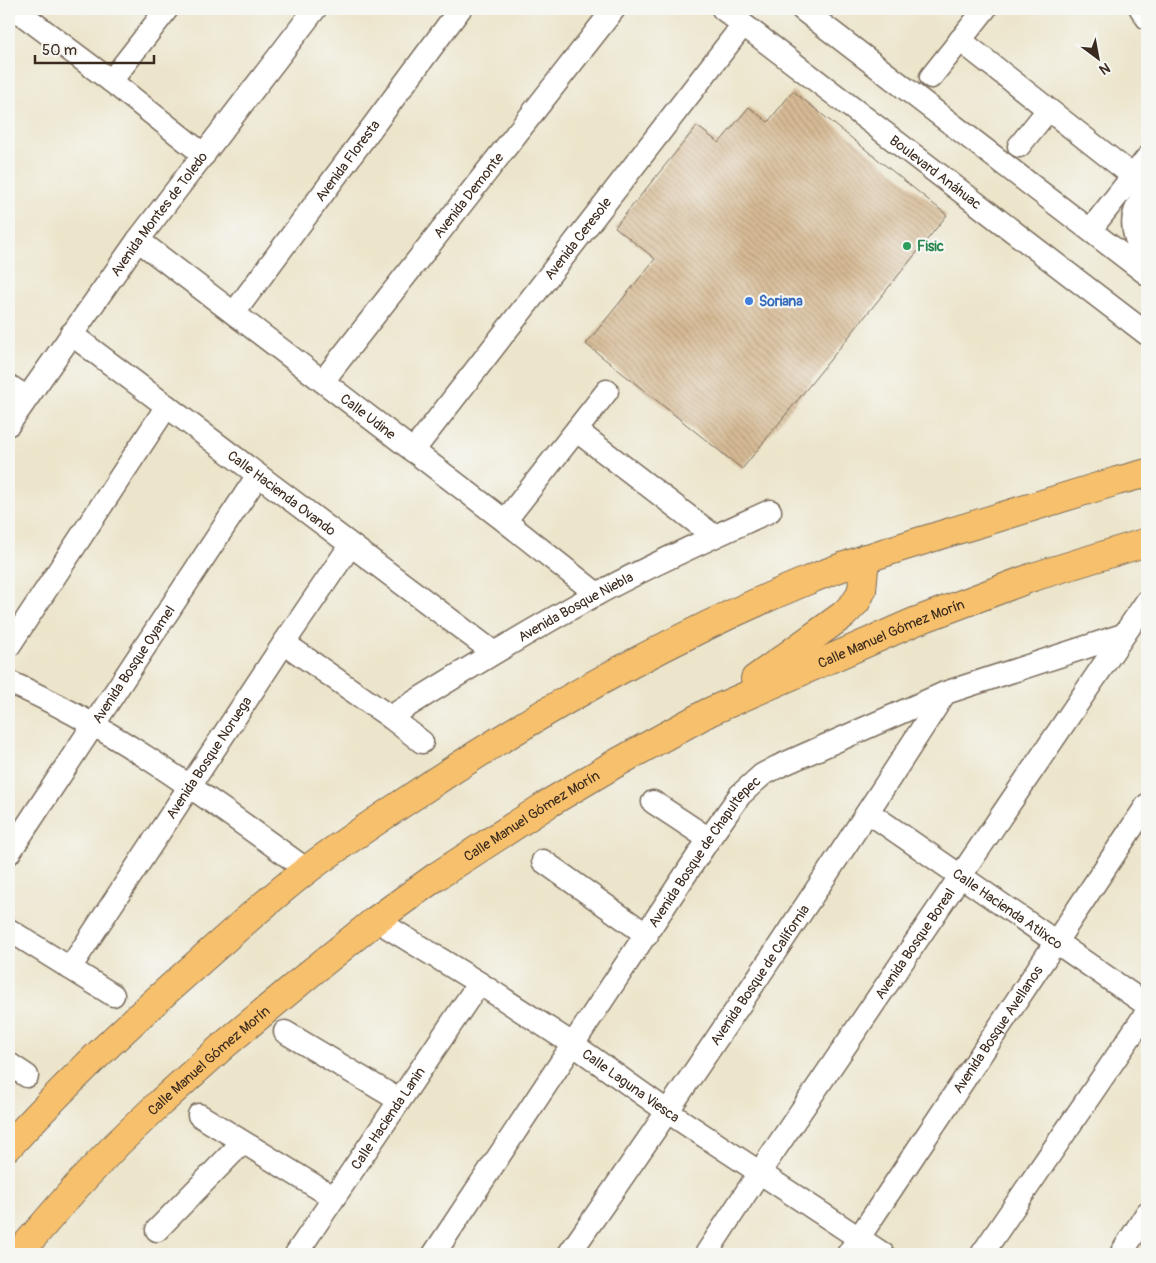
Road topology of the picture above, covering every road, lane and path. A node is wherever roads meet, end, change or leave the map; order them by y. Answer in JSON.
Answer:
{"nodes":[{"id":1,"x":167,"y":9,"type":"edge"},
{"id":2,"x":315,"y":9,"type":"edge"},
{"id":3,"x":460,"y":9,"type":"edge"},
{"id":4,"x":614,"y":9,"type":"edge"},
{"id":5,"x":723,"y":9,"type":"edge"},
{"id":6,"x":802,"y":9,"type":"edge"},
{"id":7,"x":985,"y":9,"type":"edge"},
{"id":8,"x":1141,"y":9,"type":"edge"},
{"id":9,"x":17,"y":16,"type":"edge"},
{"id":10,"x":1147,"y":18,"type":"edge"},
{"id":11,"x":743,"y":24,"type":"junction"},
{"id":12,"x":960,"y":40,"type":"junction"},
{"id":13,"x":931,"y":77,"type":"dead end"},
{"id":14,"x":111,"y":81,"type":"junction"},
{"id":15,"x":1048,"y":110,"type":"junction"},
{"id":16,"x":1019,"y":146,"type":"dead end"},
{"id":17,"x":204,"y":155,"type":"junction"},
{"id":18,"x":1147,"y":158,"type":"edge"},
{"id":19,"x":1140,"y":183,"type":"edge"},
{"id":20,"x":1090,"y":229,"type":"junction"},
{"id":21,"x":138,"y":240,"type":"junction"},
{"id":22,"x":1147,"y":262,"type":"edge"},
{"id":23,"x":1147,"y":274,"type":"edge"},
{"id":24,"x":234,"y":312,"type":"junction"},
{"id":25,"x":71,"y":334,"type":"junction"},
{"id":26,"x":1147,"y":334,"type":"edge"},
{"id":27,"x":323,"y":382,"type":"junction"},
{"id":28,"x":18,"y":391,"type":"edge"},
{"id":29,"x":607,"y":391,"type":"dead end"},
{"id":30,"x":167,"y":406,"type":"junction"},
{"id":31,"x":9,"y":424,"type":"edge"},
{"id":32,"x":577,"y":431,"type":"junction"},
{"id":33,"x":413,"y":451,"type":"junction"},
{"id":34,"x":1147,"y":456,"type":"edge"},
{"id":35,"x":1147,"y":473,"type":"edge"},
{"id":36,"x":258,"y":475,"type":"junction"},
{"id":37,"x":1117,"y":481,"type":"junction"},
{"id":38,"x":770,"y":511,"type":"dead end"},
{"id":39,"x":505,"y":521,"type":"junction"},
{"id":40,"x":714,"y":536,"type":"junction"},
{"id":41,"x":1147,"y":542,"type":"edge"},
{"id":42,"x":350,"y":546,"type":"junction"},
{"id":43,"x":865,"y":558,"type":"junction"},
{"id":44,"x":597,"y":594,"type":"junction"},
{"id":45,"x":1147,"y":601,"type":"edge"},
{"id":46,"x":1123,"y":635,"type":"junction"},
{"id":47,"x":284,"y":642,"type":"junction"},
{"id":48,"x":9,"y":646,"type":"edge"},
{"id":49,"x":493,"y":652,"type":"junction"},
{"id":50,"x":9,"y":682,"type":"edge"},
{"id":51,"x":945,"y":693,"type":"junction"},
{"id":52,"x":709,"y":712,"type":"junction"},
{"id":53,"x":390,"y":717,"type":"junction"},
{"id":54,"x":94,"y":724,"type":"junction"},
{"id":55,"x":422,"y":742,"type":"dead end"},
{"id":56,"x":190,"y":785,"type":"junction"},
{"id":57,"x":653,"y":802,"type":"dead end"},
{"id":58,"x":1147,"y":805,"type":"edge"},
{"id":59,"x":868,"y":812,"type":"junction"},
{"id":60,"x":709,"y":839,"type":"junction"},
{"id":61,"x":9,"y":853,"type":"edge"},
{"id":62,"x":542,"y":861,"type":"dead end"},
{"id":63,"x":307,"y":870,"type":"junction"},
{"id":64,"x":961,"y":876,"type":"junction"},
{"id":65,"x":376,"y":920,"type":"junction"},
{"id":66,"x":9,"y":930,"type":"edge"},
{"id":67,"x":647,"y":935,"type":"junction"},
{"id":68,"x":1056,"y":942,"type":"junction"},
{"id":69,"x":70,"y":968,"type":"junction"},
{"id":70,"x":479,"y":983,"type":"junction"},
{"id":71,"x":113,"y":995,"type":"dead end"},
{"id":72,"x":1147,"y":1005,"type":"edge"},
{"id":73,"x":1147,"y":1012,"type":"edge"},
{"id":74,"x":284,"y":1032,"type":"dead end"},
{"id":75,"x":574,"y":1045,"type":"junction"},
{"id":76,"x":399,"y":1100,"type":"junction"},
{"id":77,"x":668,"y":1112,"type":"junction"},
{"id":78,"x":200,"y":1115,"type":"dead end"},
{"id":79,"x":242,"y":1143,"type":"junction"},
{"id":80,"x":9,"y":1146,"type":"edge"},
{"id":81,"x":759,"y":1173,"type":"junction"},
{"id":82,"x":333,"y":1197,"type":"junction"},
{"id":83,"x":598,"y":1212,"type":"junction"},
{"id":84,"x":1147,"y":1213,"type":"edge"},
{"id":85,"x":157,"y":1230,"type":"dead end"},
{"id":86,"x":854,"y":1246,"type":"edge"},
{"id":87,"x":18,"y":1254,"type":"edge"},
{"id":88,"x":296,"y":1254,"type":"edge"},
{"id":89,"x":434,"y":1254,"type":"edge"},
{"id":90,"x":569,"y":1254,"type":"edge"},
{"id":91,"x":586,"y":1254,"type":"edge"},
{"id":92,"x":706,"y":1254,"type":"edge"},
{"id":93,"x":883,"y":1254,"type":"edge"},
{"id":94,"x":982,"y":1254,"type":"edge"},
{"id":95,"x":1121,"y":1254,"type":"edge"}],
"edges":[{"from":1,"to":14,"type":"street"},
{"from":2,"to":17,"type":"street","name":"Avenida Montes de Toledo"},
{"from":3,"to":24,"type":"street","name":"Avenida Floresta"},
{"from":4,"to":27,"type":"street","name":"Avenida Demonte"},
{"from":5,"to":11,"type":"street","name":"Boulevard Anáhuac"},
{"from":6,"to":20,"type":"street"},
{"from":7,"to":12,"type":"street"},
{"from":8,"to":10,"type":"street"},
{"from":9,"to":14,"type":"street"},
{"from":11,"to":26,"type":"street","name":"Boulevard Anáhuac"},
{"from":11,"to":33,"type":"street","name":"Avenida Ceresole"},
{"from":12,"to":13,"type":"street"},
{"from":12,"to":15,"type":"street"},
{"from":14,"to":17,"type":"street"},
{"from":15,"to":16,"type":"street"},
{"from":15,"to":19,"type":"street"},
{"from":17,"to":21,"type":"street","name":"Avenida Montes de Toledo"},
{"from":18,"to":19,"type":"street"},
{"from":19,"to":20,"type":"street"},
{"from":19,"to":22,"type":"street"},
{"from":20,"to":23,"type":"street"},
{"from":21,"to":24,"type":"street","name":"Calle Udine"},
{"from":21,"to":25,"type":"street","name":"Avenida Montes de Toledo"},
{"from":24,"to":27,"type":"street","name":"Calle Udine"},
{"from":25,"to":28,"type":"street","name":"Avenida Montes de Toledo"},
{"from":25,"to":30,"type":"street","name":"Calle Hacienda Ovando"},
{"from":27,"to":33,"type":"street","name":"Calle Udine"},
{"from":28,"to":31,"type":"street","name":"Avenida Montes de Toledo"},
{"from":29,"to":32,"type":"street"},
{"from":30,"to":36,"type":"street","name":"Calle Hacienda Ovando"},
{"from":30,"to":48,"type":"street"},
{"from":32,"to":39,"type":"street"},
{"from":32,"to":40,"type":"street"},
{"from":33,"to":39,"type":"street","name":"Calle Udine"},
{"from":34,"to":37,"type":"main road"},
{"from":35,"to":37,"type":"main road"},
{"from":36,"to":42,"type":"street","name":"Calle Hacienda Ovando"},
{"from":36,"to":54,"type":"street","name":"Avenida Bosque Oyamel"},
{"from":37,"to":43,"type":"main road"},
{"from":38,"to":40,"type":"street","name":"Avenida Bosque Niebla"},
{"from":39,"to":44,"type":"street","name":"Calle Udine"},
{"from":40,"to":44,"type":"street","name":"Avenida Bosque Niebla"},
{"from":41,"to":52,"type":"main road","name":"Calle Manuel Gómez Morín"},
{"from":42,"to":47,"type":"street","name":"Avenida Bosque Noruega"},
{"from":42,"to":49,"type":"street","name":"Calle Hacienda Ovando"},
{"from":43,"to":52,"type":"main road"},
{"from":43,"to":63,"type":"main road"},
{"from":44,"to":49,"type":"street","name":"Avenida Bosque Niebla"},
{"from":45,"to":46,"type":"street","name":"Avenida Bosque Boreal"},
{"from":46,"to":51,"type":"street","name":"Avenida Bosque de Chapultepec"},
{"from":46,"to":64,"type":"street","name":"Avenida Bosque Boreal"},
{"from":47,"to":53,"type":"street"},
{"from":47,"to":56,"type":"street","name":"Avenida Bosque Noruega"},
{"from":49,"to":53,"type":"street","name":"Avenida Bosque Niebla"},
{"from":50,"to":54,"type":"street"},
{"from":51,"to":59,"type":"street","name":"Avenida Bosque de California"},
{"from":51,"to":60,"type":"street","name":"Avenida Bosque de Chapultepec"},
{"from":52,"to":65,"type":"main road","name":"Calle Manuel Gómez Morín"},
{"from":53,"to":55,"type":"street"},
{"from":54,"to":56,"type":"street"},
{"from":54,"to":61,"type":"street","name":"Avenida Bosque Oyamel"},
{"from":56,"to":63,"type":"street"},
{"from":56,"to":69,"type":"street","name":"Avenida Bosque Noruega"},
{"from":57,"to":60,"type":"street"},
{"from":58,"to":68,"type":"street","name":"Avenida Bosque Avellanos"},
{"from":59,"to":64,"type":"street","name":"Calle Hacienda Atlixco"},
{"from":59,"to":77,"type":"street","name":"Avenida Bosque de California"},
{"from":60,"to":67,"type":"street","name":"Avenida Bosque de Chapultepec"},
{"from":62,"to":67,"type":"street"},
{"from":63,"to":80,"type":"main road"},
{"from":64,"to":68,"type":"street","name":"Calle Hacienda Atlixco"},
{"from":64,"to":81,"type":"street","name":"Avenida Bosque Boreal"},
{"from":65,"to":70,"type":"street","name":"Calle Laguna Viesca"},
{"from":65,"to":87,"type":"main road","name":"Calle Manuel Gómez Morín"},
{"from":66,"to":69,"type":"street"},
{"from":67,"to":75,"type":"street","name":"Avenida Bosque de Chapultepec"},
{"from":68,"to":72,"type":"street","name":"Calle Hacienda Atlixco"},
{"from":68,"to":86,"type":"street","name":"Avenida Bosque Avellanos"},
{"from":69,"to":71,"type":"street"},
{"from":70,"to":75,"type":"street","name":"Calle Laguna Viesca"},
{"from":70,"to":76,"type":"street","name":"Calle Hacienda Lanin"},
{"from":73,"to":94,"type":"street"},
{"from":74,"to":76,"type":"street"},
{"from":75,"to":77,"type":"street","name":"Calle Laguna Viesca"},
{"from":75,"to":89,"type":"street","name":"Avenida Bosque de Chapultepec"},
{"from":76,"to":82,"type":"street","name":"Calle Hacienda Lanin"},
{"from":77,"to":81,"type":"street","name":"Calle Laguna Viesca"},
{"from":77,"to":83,"type":"street","name":"Avenida Bosque de California"},
{"from":78,"to":79,"type":"street"},
{"from":79,"to":82,"type":"street"},
{"from":79,"to":85,"type":"street"},
{"from":81,"to":86,"type":"street","name":"Calle Laguna Viesca"},
{"from":81,"to":92,"type":"street","name":"Avenida Bosque Boreal"},
{"from":82,"to":88,"type":"street","name":"Calle Hacienda Lanin"},
{"from":83,"to":90,"type":"street","name":"Avenida Bosque de California"},
{"from":83,"to":91,"type":"street"},
{"from":84,"to":95,"type":"street"},
{"from":86,"to":93,"type":"street","name":"Calle Laguna Viesca"}]}
